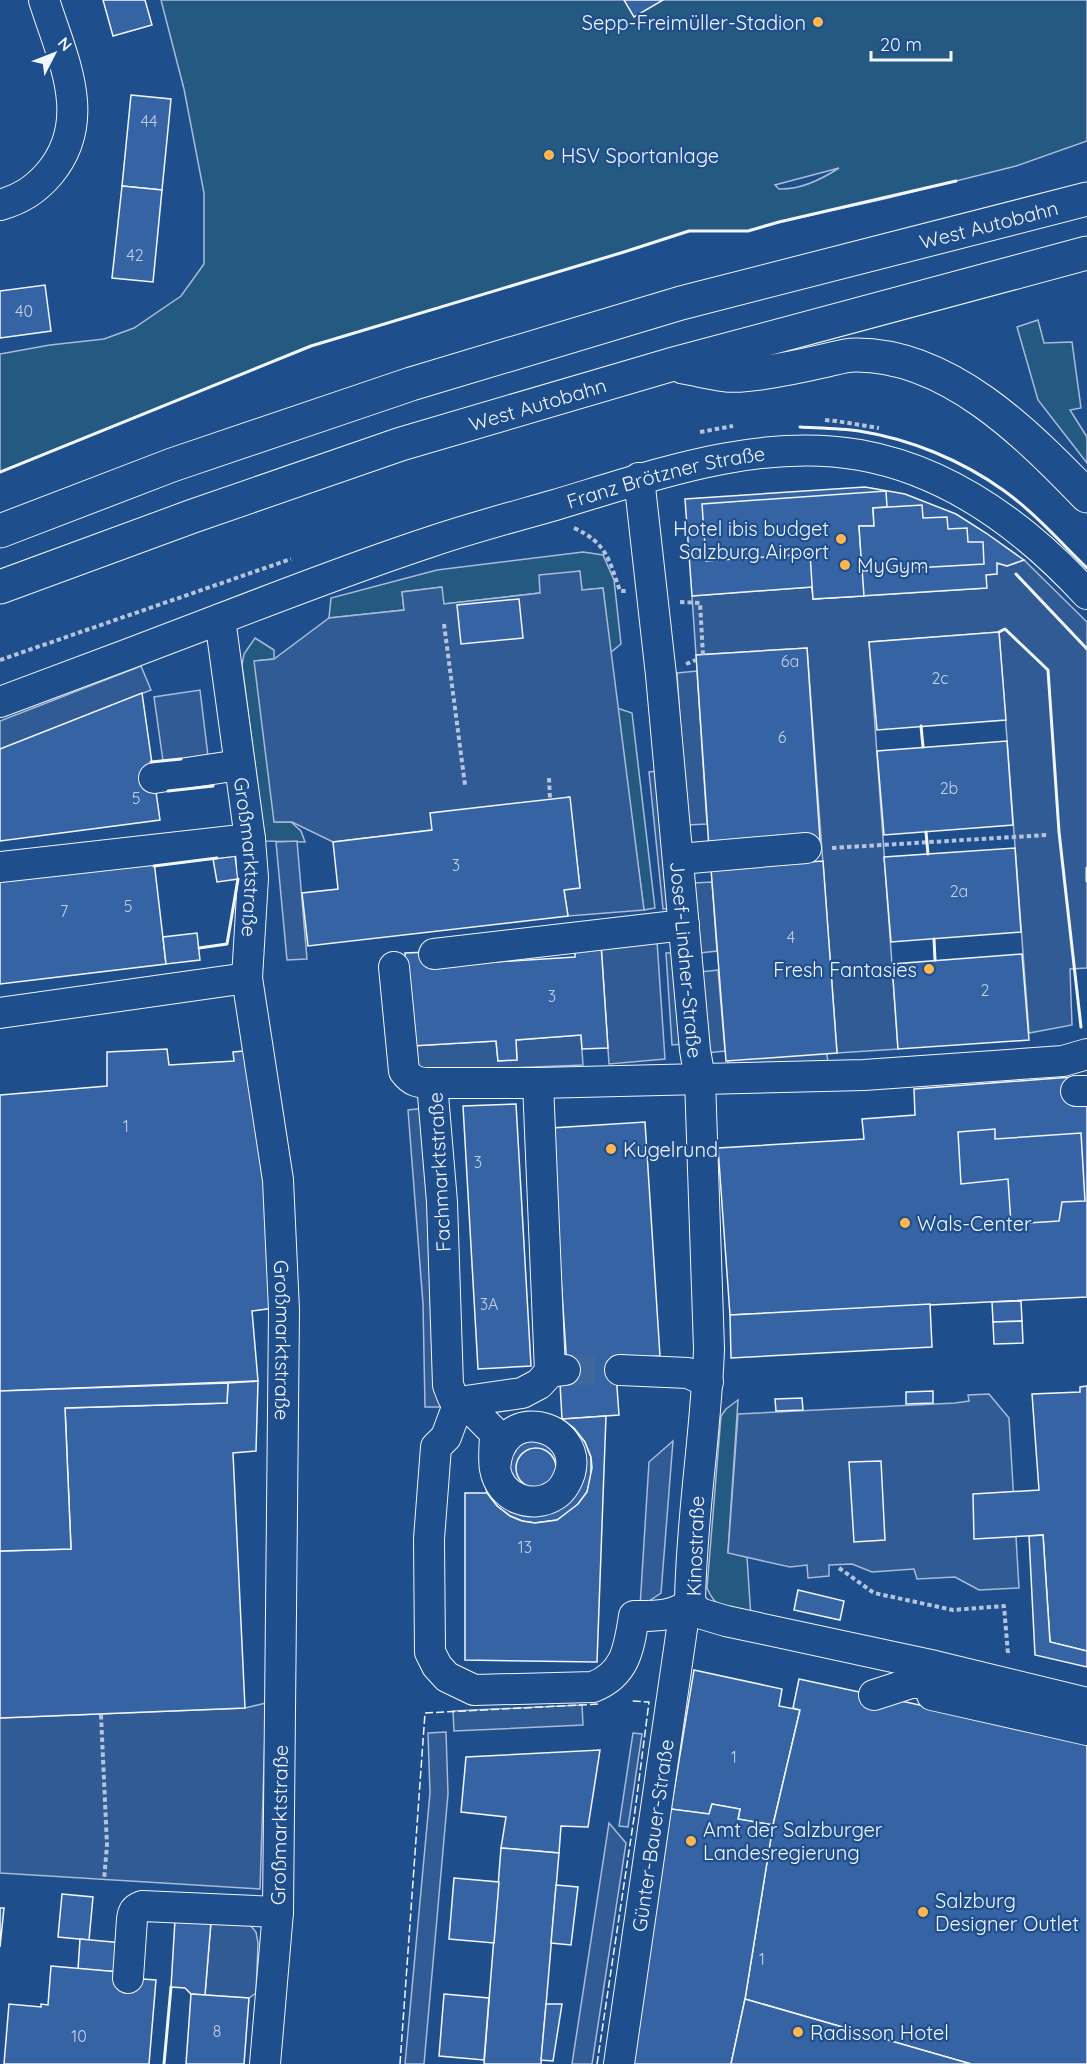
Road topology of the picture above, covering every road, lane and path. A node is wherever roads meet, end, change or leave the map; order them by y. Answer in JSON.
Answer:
{"nodes":[{"id":1,"x":44,"y":0,"type":"edge"},
{"id":2,"x":1087,"y":190,"type":"edge"},
{"id":3,"x":1072,"y":203,"type":"edge"},
{"id":4,"x":0,"y":205,"type":"edge"},
{"id":5,"x":1087,"y":253,"type":"edge"},
{"id":6,"x":670,"y":365,"type":"junction"},
{"id":7,"x":639,"y":478,"type":"junction"},
{"id":8,"x":1087,"y":496,"type":"edge"},
{"id":9,"x":0,"y":531,"type":"edge"},
{"id":10,"x":0,"y":587,"type":"edge"},
{"id":11,"x":1087,"y":594,"type":"edge"},
{"id":12,"x":220,"y":619,"type":"junction"},
{"id":13,"x":444,"y":624,"type":"dead end"},
{"id":14,"x":0,"y":702,"type":"edge"},
{"id":15,"x":239,"y":765,"type":"junction"},
{"id":16,"x":154,"y":778,"type":"dead end"},
{"id":17,"x":549,"y":778,"type":"dead end"},
{"id":18,"x":465,"y":786,"type":"dead end"},
{"id":19,"x":550,"y":800,"type":"dead end"},
{"id":20,"x":1047,"y":835,"type":"dead end"},
{"id":21,"x":250,"y":839,"type":"junction"},
{"id":22,"x":806,"y":848,"type":"dead end"},
{"id":23,"x":844,"y":848,"type":"dead end"},
{"id":24,"x":679,"y":859,"type":"junction"},
{"id":25,"x":0,"y":867,"type":"edge"},
{"id":26,"x":684,"y":925,"type":"junction"},
{"id":27,"x":434,"y":954,"type":"dead end"},
{"id":28,"x":394,"y":967,"type":"dead end"},
{"id":29,"x":247,"y":978,"type":"junction"},
{"id":30,"x":0,"y":1013,"type":"edge"},
{"id":31,"x":1080,"y":1072,"type":"edge"},
{"id":32,"x":700,"y":1079,"type":"junction"},
{"id":33,"x":432,"y":1083,"type":"junction"},
{"id":34,"x":538,"y":1083,"type":"junction"},
{"id":35,"x":620,"y":1370,"type":"tunnel mouth"},
{"id":36,"x":708,"y":1382,"type":"junction"},
{"id":37,"x":459,"y":1402,"type":"junction"},
{"id":38,"x":495,"y":1469,"type":"dead end"},
{"id":39,"x":839,"y":1568,"type":"dead end"},
{"id":40,"x":688,"y":1605,"type":"junction"},
{"id":41,"x":1019,"y":1656,"type":"dead end"},
{"id":42,"x":1087,"y":1703,"type":"edge"},
{"id":43,"x":101,"y":1715,"type":"dead end"},
{"id":44,"x":1087,"y":1721,"type":"edge"},
{"id":45,"x":1087,"y":1730,"type":"edge"},
{"id":46,"x":104,"y":1880,"type":"dead end"},
{"id":47,"x":278,"y":1912,"type":"junction"},
{"id":48,"x":128,"y":1977,"type":"dead end"},
{"id":49,"x":266,"y":2064,"type":"edge"},
{"id":50,"x":619,"y":2064,"type":"edge"}],
"edges":[{"from":1,"to":4,"type":"street"},
{"from":2,"to":3,"type":"highway","name":"West Autobahn"},
{"from":3,"to":9,"type":"highway","name":"West Autobahn"},
{"from":5,"to":6,"type":"highway","name":"West Autobahn"},
{"from":6,"to":8,"type":"highway"},
{"from":6,"to":10,"type":"highway","name":"West Autobahn"},
{"from":7,"to":11,"type":"street","name":"Franz Brötzner Straße"},
{"from":7,"to":12,"type":"street","name":"Franz Brötzner Straße"},
{"from":7,"to":24,"type":"street","name":"Josef-Lindner-Straße"},
{"from":12,"to":14,"type":"street","name":"Franz Brötzner Straße"},
{"from":12,"to":15,"type":"street","name":"Großmarktstraße"},
{"from":13,"to":18,"type":"path"},
{"from":15,"to":16,"type":"street"},
{"from":15,"to":21,"type":"street","name":"Großmarktstraße"},
{"from":17,"to":19,"type":"path"},
{"from":20,"to":23,"type":"path"},
{"from":21,"to":25,"type":"street"},
{"from":21,"to":29,"type":"street","name":"Großmarktstraße"},
{"from":22,"to":24,"type":"street"},
{"from":24,"to":26,"type":"street","name":"Josef-Lindner-Straße"},
{"from":26,"to":27,"type":"street"},
{"from":26,"to":32,"type":"street","name":"Josef-Lindner-Straße"},
{"from":28,"to":33,"type":"street"},
{"from":29,"to":30,"type":"street"},
{"from":29,"to":47,"type":"street","name":"Großmarktstraße"},
{"from":31,"to":32,"type":"street","name":"Josef-Lindner-Straße"},
{"from":32,"to":34,"type":"street","name":"Fachmarktstraße"},
{"from":32,"to":36,"type":"street","name":"Kinostraße"},
{"from":33,"to":34,"type":"street","name":"Fachmarktstraße"},
{"from":33,"to":37,"type":"street","name":"Fachmarktstraße"},
{"from":34,"to":37,"type":"street"},
{"from":35,"to":36,"type":"street"},
{"from":36,"to":40,"type":"street","name":"Kinostraße"},
{"from":37,"to":38,"type":"street","name":"Fachmarktstraße"},
{"from":37,"to":40,"type":"street"},
{"from":39,"to":41,"type":"path"},
{"from":40,"to":42,"type":"street","name":"Kinostraße"},
{"from":40,"to":50,"type":"street","name":"Günter-Bauer-Straße"},
{"from":43,"to":46,"type":"path"},
{"from":44,"to":45,"type":"street"},
{"from":47,"to":48,"type":"street"},
{"from":47,"to":49,"type":"street","name":"Großmarktstraße"}]}
